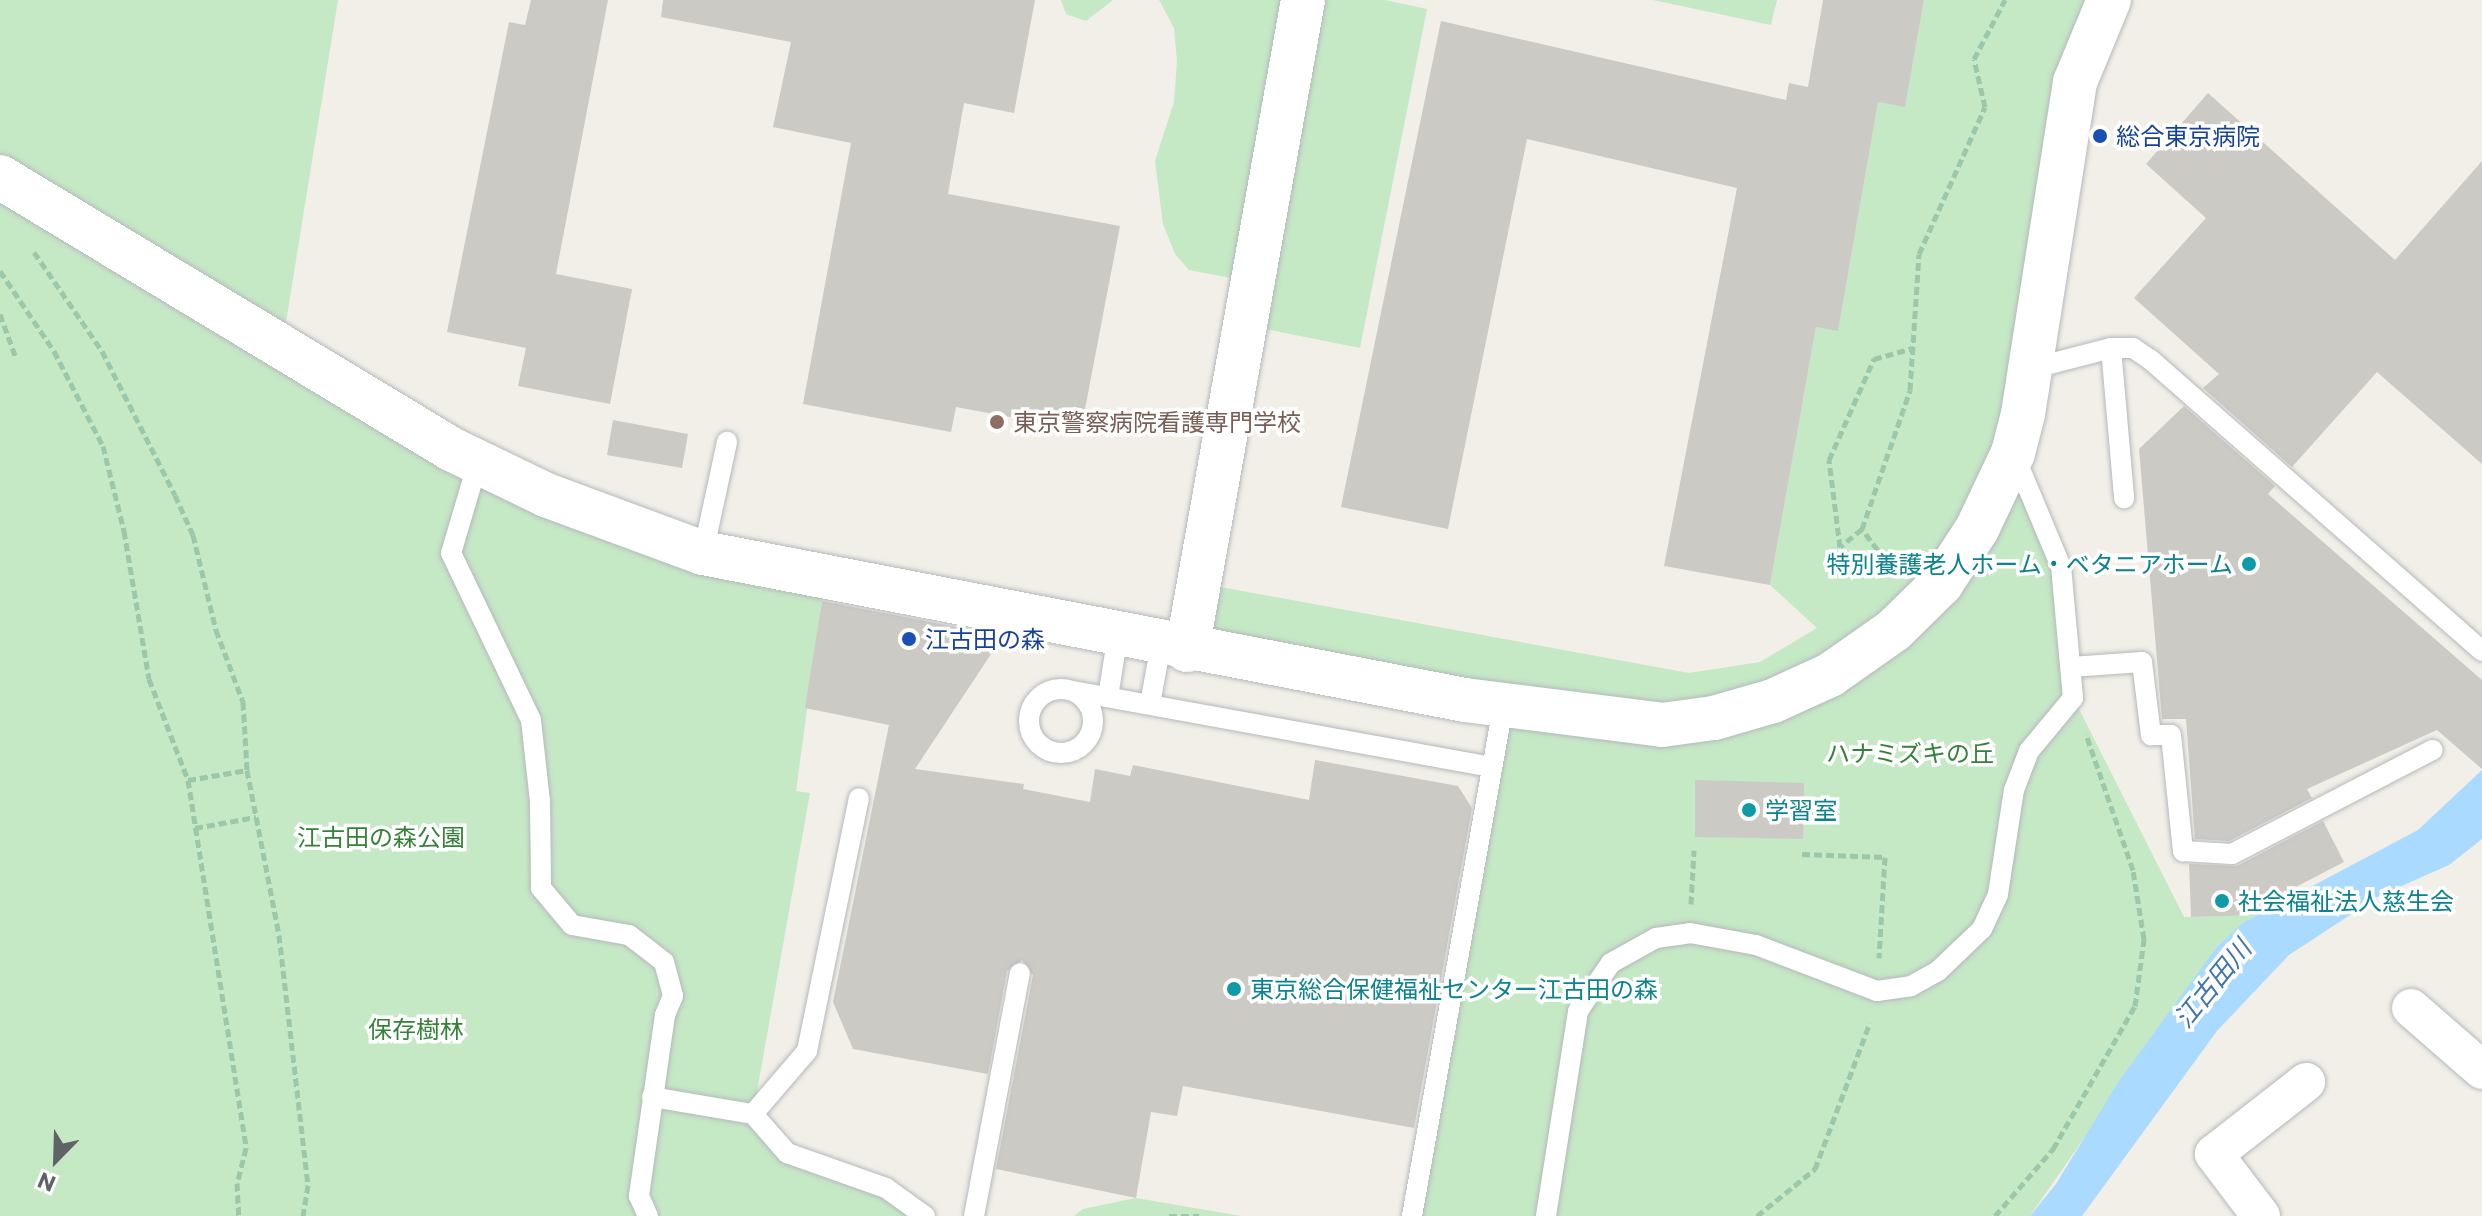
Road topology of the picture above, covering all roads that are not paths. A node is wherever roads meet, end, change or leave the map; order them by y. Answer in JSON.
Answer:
{"nodes":[{"id":1,"x":1303,"y":0,"type":"edge"},
{"id":2,"x":2109,"y":0,"type":"edge"},
{"id":3,"x":0,"y":177,"type":"edge"},
{"id":4,"x":2111,"y":348,"type":"junction"},
{"id":5,"x":2029,"y":369,"type":"junction"},
{"id":6,"x":727,"y":442,"type":"dead end"},
{"id":7,"x":2013,"y":453,"type":"junction"},
{"id":8,"x":478,"y":462,"type":"junction"},
{"id":9,"x":2124,"y":498,"type":"dead end"},
{"id":10,"x":703,"y":553,"type":"junction"},
{"id":11,"x":1118,"y":634,"type":"junction"},
{"id":12,"x":1174,"y":647,"type":"junction"},
{"id":13,"x":2482,"y":651,"type":"edge"},
{"id":14,"x":2071,"y":667,"type":"junction"},
{"id":15,"x":1073,"y":691,"type":"dead end"},
{"id":16,"x":1108,"y":697,"type":"junction"},
{"id":17,"x":1150,"y":704,"type":"junction"},
{"id":18,"x":1503,"y":707,"type":"junction"},
{"id":19,"x":2433,"y":750,"type":"dead end"},
{"id":20,"x":1492,"y":767,"type":"junction"},
{"id":21,"x":859,"y":798,"type":"dead end"},
{"id":22,"x":1020,"y":973,"type":"dead end"},
{"id":23,"x":2411,"y":1008,"type":"dead end"},
{"id":24,"x":2482,"y":1070,"type":"edge"},
{"id":25,"x":2306,"y":1082,"type":"dead end"},
{"id":26,"x":652,"y":1097,"type":"junction"},
{"id":27,"x":753,"y":1114,"type":"junction"},
{"id":28,"x":648,"y":1216,"type":"edge"},
{"id":29,"x":925,"y":1216,"type":"edge"},
{"id":30,"x":974,"y":1216,"type":"edge"},
{"id":31,"x":1412,"y":1216,"type":"edge"},
{"id":32,"x":1546,"y":1216,"type":"edge"},
{"id":33,"x":2261,"y":1216,"type":"edge"}],
"edges":[{"from":1,"to":12,"type":"street"},
{"from":2,"to":5,"type":"street"},
{"from":3,"to":8,"type":"street"},
{"from":4,"to":5,"type":"lane"},
{"from":4,"to":9,"type":"lane"},
{"from":4,"to":13,"type":"lane"},
{"from":5,"to":7,"type":"street"},
{"from":6,"to":10,"type":"lane"},
{"from":7,"to":14,"type":"lane"},
{"from":7,"to":18,"type":"street"},
{"from":8,"to":10,"type":"street"},
{"from":8,"to":26,"type":"lane"},
{"from":10,"to":11,"type":"street"},
{"from":11,"to":12,"type":"street"},
{"from":11,"to":16,"type":"lane"},
{"from":12,"to":17,"type":"lane"},
{"from":12,"to":18,"type":"street"},
{"from":14,"to":19,"type":"lane"},
{"from":14,"to":32,"type":"lane"},
{"from":15,"to":16,"type":"lane"},
{"from":16,"to":17,"type":"lane"},
{"from":17,"to":20,"type":"lane"},
{"from":18,"to":20,"type":"lane"},
{"from":20,"to":31,"type":"lane"},
{"from":21,"to":27,"type":"lane"},
{"from":22,"to":30,"type":"lane"},
{"from":23,"to":24,"type":"street"},
{"from":25,"to":33,"type":"street"},
{"from":26,"to":27,"type":"lane"},
{"from":26,"to":28,"type":"lane"},
{"from":27,"to":29,"type":"lane"}]}
